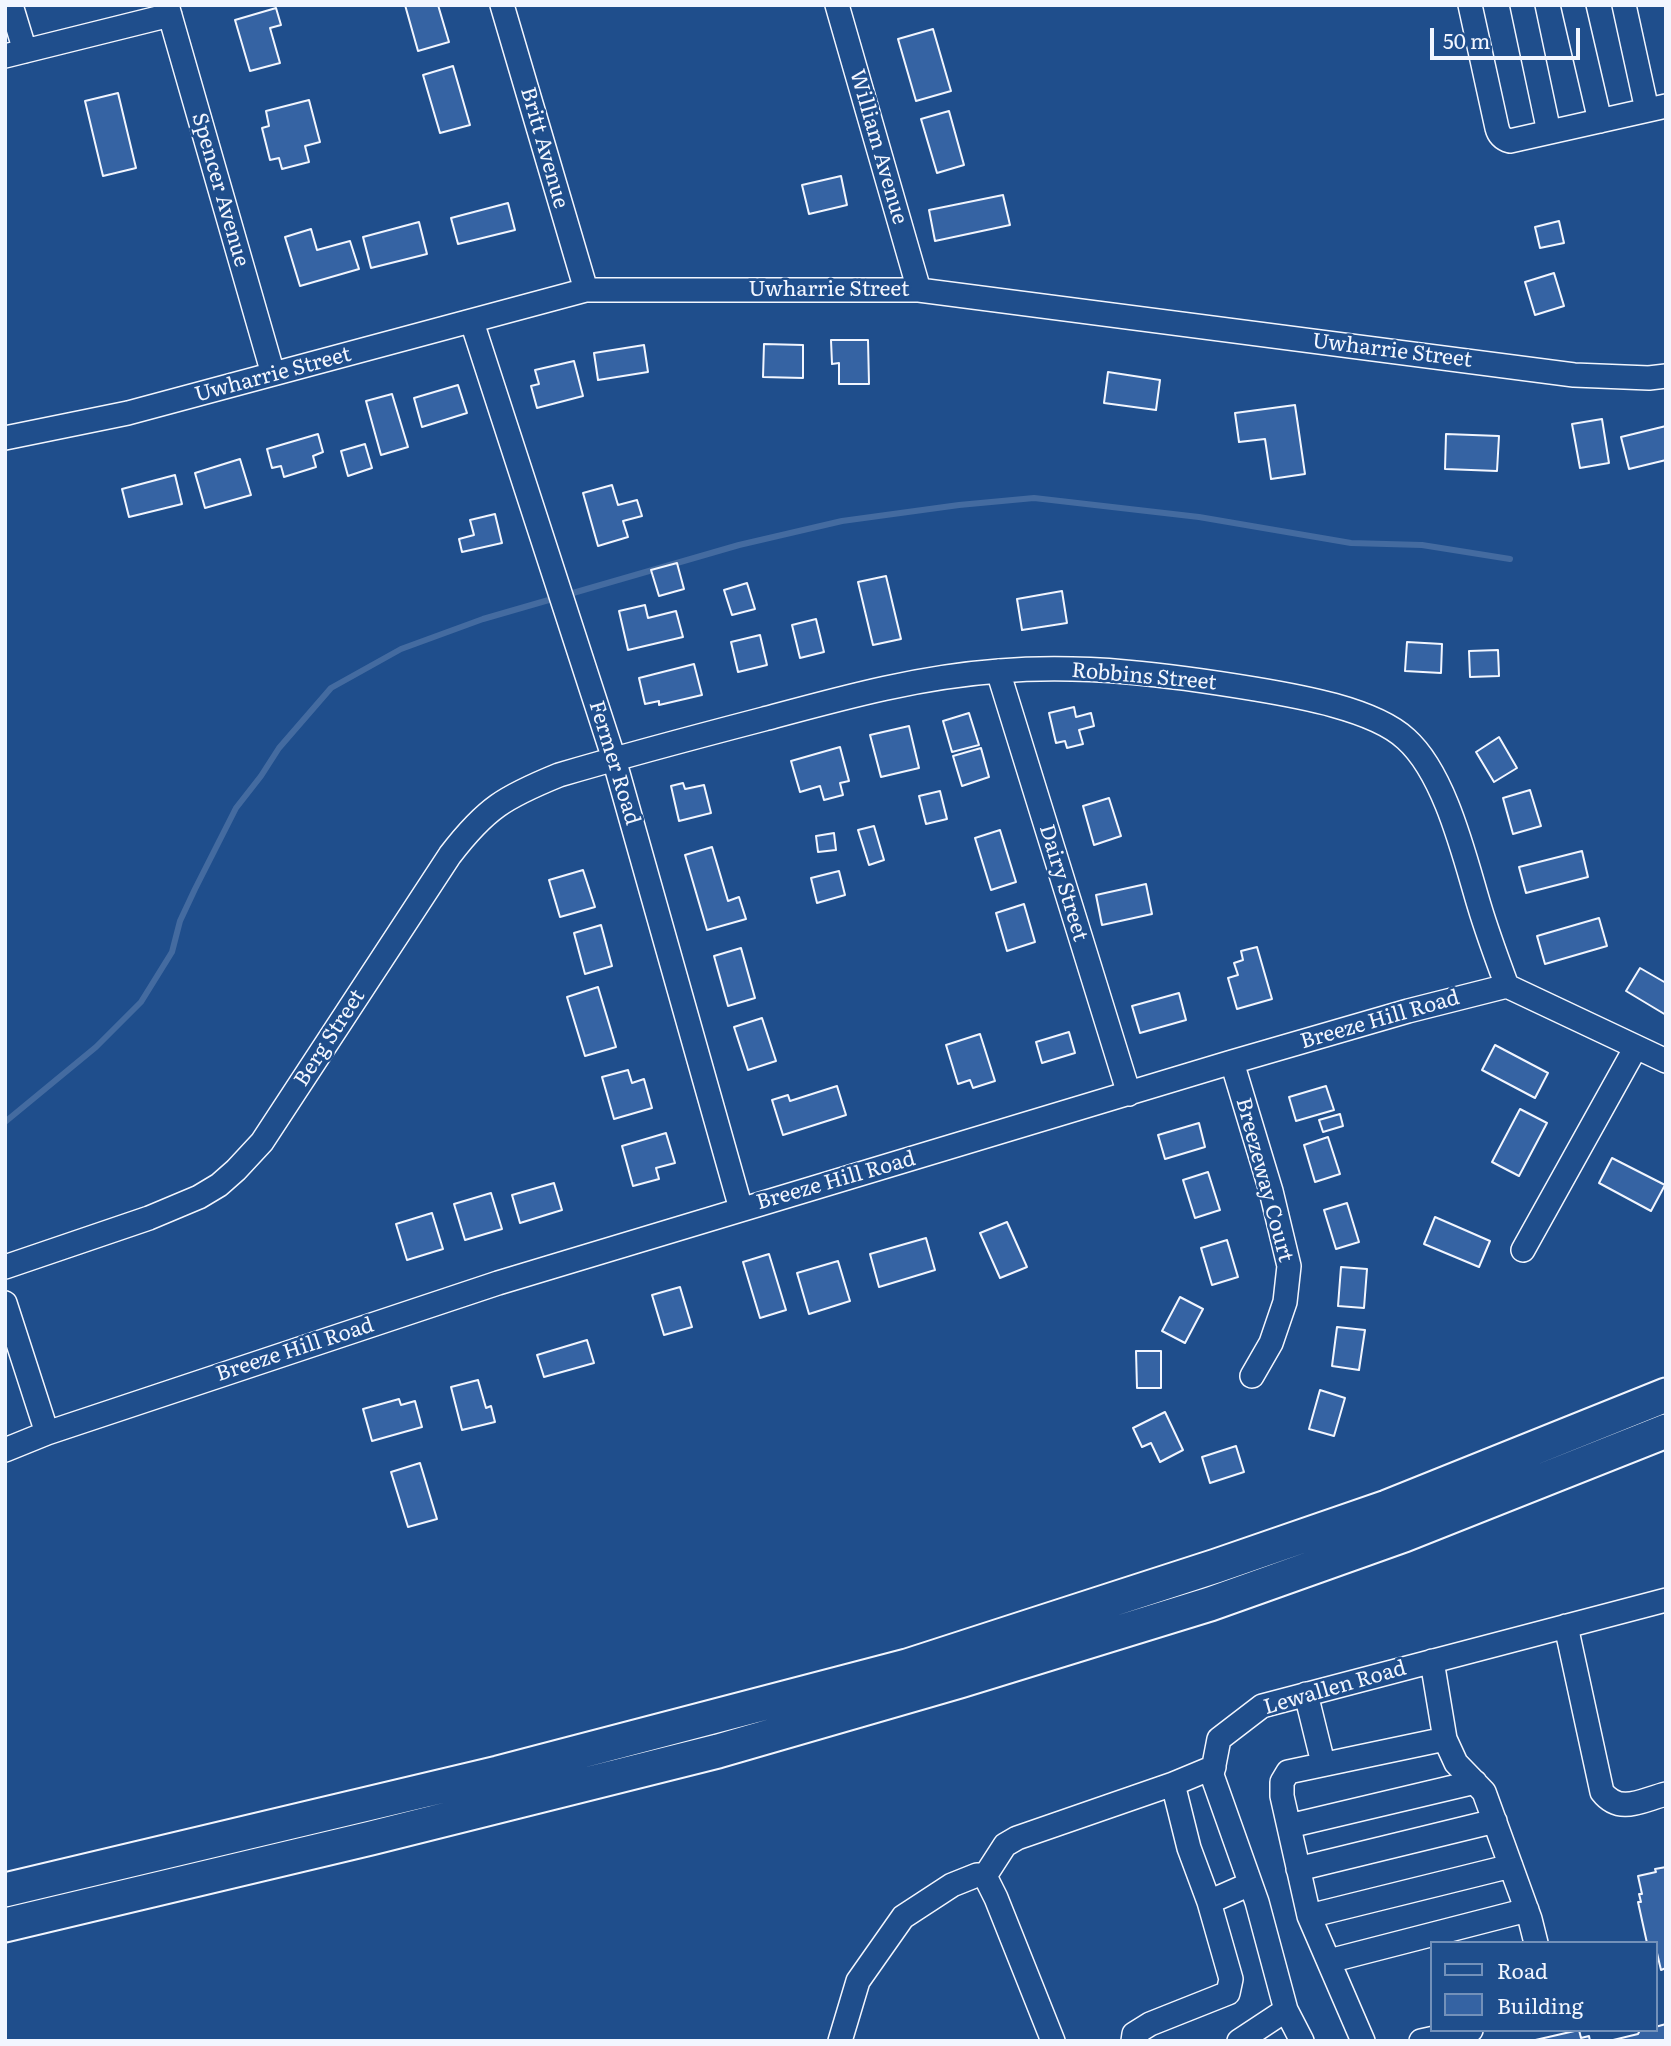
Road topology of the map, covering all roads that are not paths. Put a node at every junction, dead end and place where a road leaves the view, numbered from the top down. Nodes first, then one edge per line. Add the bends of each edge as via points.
1 (11, 5) edge
2 (502, 5) edge
3 (837, 5) edge
4 (1470, 5) edge
5 (1522, 5) edge
6 (1573, 5) edge
7 (1624, 5) edge
8 (169, 10) edge
9 (15, 53) edge
10 (1657, 108) edge
11 (1600, 121) junction
12 (1549, 132) junction
13 (586, 290) junction
14 (919, 290) junction
15 (472, 322) junction
16 (273, 374) junction
17 (1666, 376) edge
18 (5, 438) edge
19 (998, 671) junction
20 (614, 759) junction
21 (1507, 986) junction
22 (1636, 1047) junction
23 (1666, 1061) edge
24 (1233, 1062) junction
25 (1129, 1094) junction
26 (741, 1209) junction
27 (1523, 1250) dead end
28 (5, 1267) edge
29 (5, 1303) edge
30 (1252, 1376) dead end
31 (1666, 1395) edge
32 (1666, 1431) edge
33 (47, 1433) junction
34 (5, 1450) edge
35 (1666, 1600) edge
36 (1566, 1626) junction
37 (1432, 1661) junction
38 (1306, 1694) junction
39 (1445, 1739) junction
40 (1323, 1763) junction
41 (1214, 1767) junction
42 (1475, 1782) junction
43 (1173, 1784) junction
44 (1666, 1794) edge
45 (1495, 1821) junction
46 (1289, 1826) junction
47 (1511, 1866) junction
48 (1298, 1869) junction
49 (985, 1876) junction
50 (1250, 1884) junction
51 (5, 1891) edge
52 (1209, 1902) junction
53 (1527, 1910) junction
54 (1309, 1916) junction
55 (5, 1925) edge
56 (1535, 1941) edge
57 (1329, 1961) junction
58 (1286, 2010) junction
59 (1462, 2032) edge
60 (840, 2041) edge
61 (1053, 2041) edge
62 (1133, 2041) edge
63 (1239, 2041) edge
64 (1302, 2041) edge
65 (1363, 2041) edge
66 (1421, 2041) edge

1 - 9 street
2 - 13 street, Britt Avenue
3 - 14 street, William Avenue
4 - 12 street via 1499,134 1510,141
5 - 12 street
6 - 11 street
7 - 10 street
8 - 9 street
8 - 16 street, Spencer Avenue
10 - 11 street
11 - 12 street
13 - 14 street, Uwharrie Street
13 - 15 street, Uwharrie Street
14 - 17 street, Uwharrie Street via 1574,375
15 - 16 street, Uwharrie Street
15 - 20 street, Fermer Road
16 - 18 street, Uwharrie Street via 128,413
19 - 20 street, Robbins Street via 911,681
19 - 21 street, Robbins Street via 1108,669 1173,675 1319,702 1395,731 1406,738 1435,777
19 - 25 street, Dairy Street
20 - 26 street, Fermer Road
20 - 28 street, Berg Street via 519,792 491,809 470,830 262,1142 219,1185 174,1208
21 - 22 street
21 - 24 street, Breeze Hill Road
22 - 23 street
22 - 27 street
24 - 25 street, Breeze Hill Road
24 - 30 street, Breezeway Court via 1289,1266 1285,1302 1271,1343
25 - 26 street, Breeze Hill Road
26 - 33 street, Breeze Hill Road via 498,1283
29 - 33 street
31 - 51 highway via 1387,1507 907,1666 498,1773
32 - 55 highway via 1405,1535 1249,1591 947,1685 704,1755
33 - 34 street, Breeze Hill Road
35 - 36 street, Lewallen Road
36 - 37 street, Lewallen Road
36 - 44 street via 1602,1792 1621,1806
37 - 38 street, Lewallen Road
37 - 39 street
38 - 40 street
38 - 41 street, Lewallen Road via 1262,1706 1219,1739
39 - 40 street
39 - 42 street via 1456,1763
40 - 46 street via 1288,1772 1282,1782
41 - 43 street
41 - 50 street, Lewallen Road via 1212,1775
42 - 45 street
42 - 46 street
43 - 49 street via 1017,1838 1005,1845
43 - 52 street
45 - 47 street
45 - 48 street
46 - 48 street
47 - 53 street
47 - 54 street
48 - 54 street
49 - 60 street via 952,1885 903,1917 858,1981
49 - 61 street
50 - 52 street
50 - 58 street, Lewallen Road
52 - 62 street via 1231,1979 1228,1993 1150,2024 1134,2034
53 - 56 street
53 - 57 street
54 - 57 street
57 - 65 street
58 - 63 street
58 - 64 street, Lewallen Road
59 - 66 street

